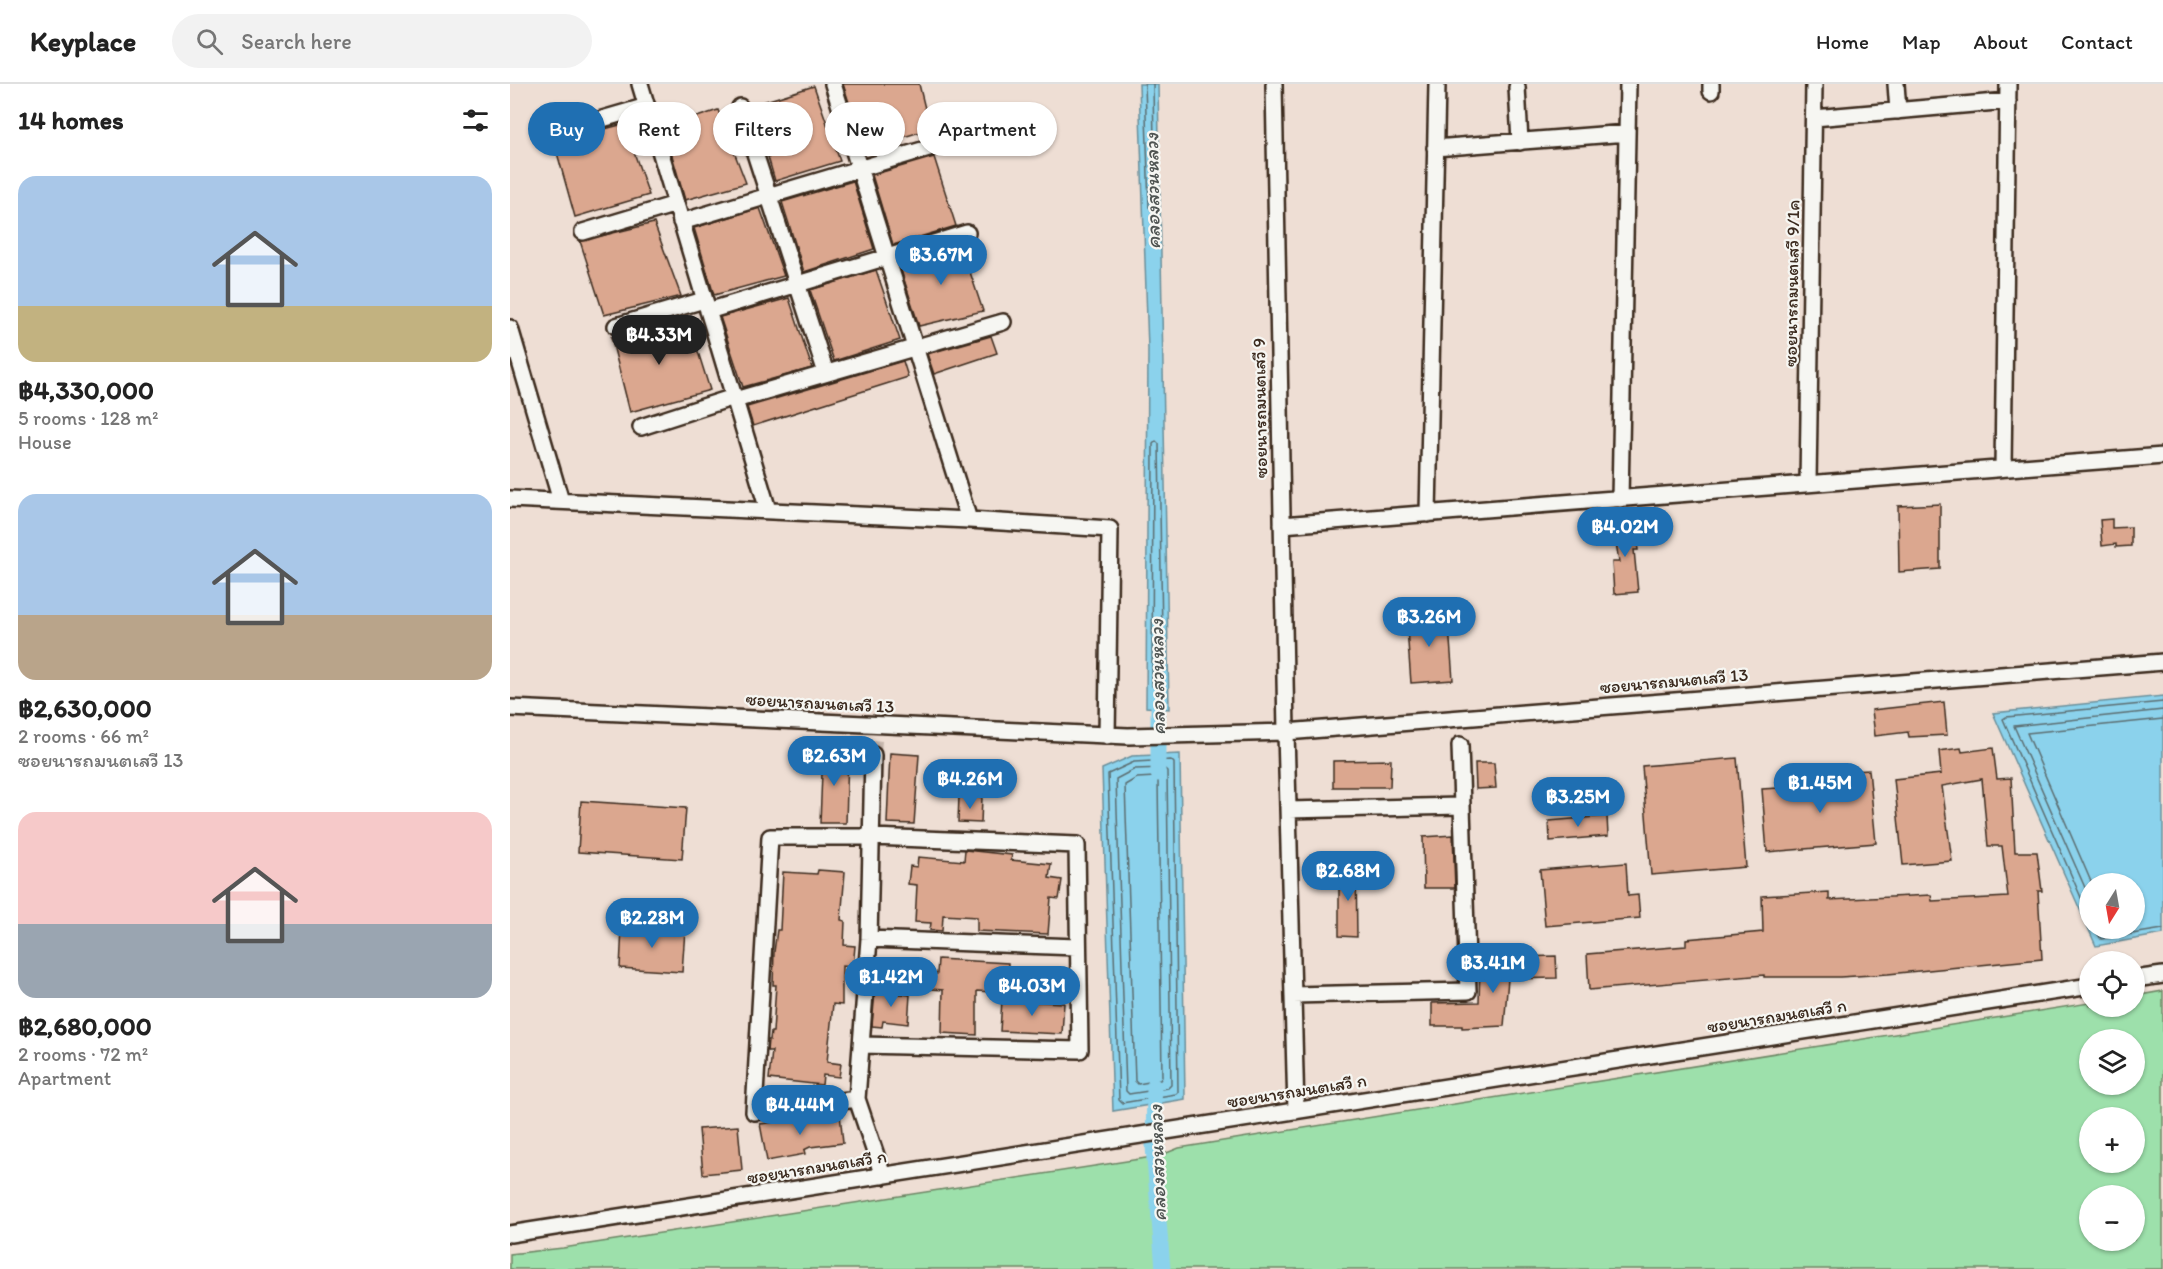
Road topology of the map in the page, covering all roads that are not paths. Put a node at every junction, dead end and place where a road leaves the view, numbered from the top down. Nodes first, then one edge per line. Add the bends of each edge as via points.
1 (640, 84) edge
2 (833, 84) edge
3 (1274, 84) edge
4 (1437, 84) edge
5 (1628, 84) edge
6 (1814, 84) edge
7 (1896, 84) edge
8 (2008, 84) edge
9 (1517, 87) dead end
10 (2008, 101) junction
11 (645, 102) edge
12 (1898, 111) junction
13 (1814, 117) junction
14 (1627, 133) junction
15 (1520, 142) junction
16 (1435, 148) junction
17 (917, 151) edge
18 (661, 156) edge
19 (756, 156) edge
20 (859, 168) junction
21 (769, 196) junction
22 (676, 204) junction
23 (681, 222) junction
24 (583, 232) dead end
25 (967, 233) dead end
26 (887, 257) junction
27 (798, 285) junction
28 (706, 305) junction
29 (1003, 322) dead end
30 (616, 326) dead end
31 (510, 328) edge
32 (915, 347) junction
33 (826, 373) junction
34 (734, 398) junction
35 (641, 427) dead end
36 (2163, 456) edge
37 (2004, 468) junction
38 (1808, 483) junction
39 (510, 499) edge
40 (1620, 499) junction
41 (561, 501) junction
42 (768, 510) junction
43 (1428, 513) junction
44 (969, 520) junction
45 (1282, 525) junction
46 (2163, 662) edge
47 (510, 708) edge
48 (1286, 732) junction
49 (1107, 735) junction
50 (1460, 745) dead end
51 (873, 756) tunnel mouth
52 (1460, 806) junction
53 (1288, 810) junction
54 (873, 837) junction
55 (868, 939) junction
56 (1077, 947) junction
57 (2163, 975) edge
58 (2145, 977) edge
59 (2079, 988) edge
60 (1293, 995) junction
61 (861, 1045) junction
62 (857, 1098) junction
63 (1296, 1111) junction
64 (883, 1176) junction
65 (510, 1234) edge

1 - 11 street
2 - 20 street
3 - 45 street, ซอยนารถมนตเสวี 9
4 - 16 street
5 - 14 street
6 - 13 street, ซอยนารถมนตเสวี 9/1ค
7 - 12 street
8 - 10 street
9 - 15 street
10 - 12 street
10 - 37 street
12 - 13 street
13 - 38 street, ซอยนารถมนตเสวี 9/1ค
14 - 15 street
14 - 40 street
15 - 16 street
16 - 43 street
17 - 20 street
18 - 22 street
19 - 21 street
20 - 21 street
20 - 26 street
21 - 23 street
21 - 27 street
22 - 23 street
22 - 24 street
23 - 28 street
25 - 26 street
26 - 27 street
26 - 32 street
27 - 28 street
27 - 33 street
28 - 30 street
28 - 34 street
29 - 32 street
31 - 41 street
32 - 33 street
32 - 44 street
33 - 34 street
34 - 35 street
34 - 42 street
36 - 37 street
37 - 38 street
38 - 40 street
39 - 41 street
40 - 43 street
41 - 42 street
42 - 44 street
43 - 45 street
44 - 49 street via 1110,528
45 - 48 street, ซอยนารถมนตเสวี 9
46 - 48 street, ซอยนารถมนตเสวี 13
47 - 49 street, ซอยนารถมนตเสวี 13 via 875,731
48 - 49 street, ซอยนารถมนตเสวี 13
48 - 53 street, ซอยนารถมนตเสวี 9
50 - 52 street
51 - 54 street
52 - 53 street
52 - 60 street via 1468,991
53 - 60 street, ซอยนารถมนตเสวี 9
54 - 55 street
54 - 56 street via 1077,845
54 - 62 street via 770,837 754,1112
55 - 56 street
55 - 61 street
56 - 61 street via 1080,1050
57 - 58 street
59 - 63 street, ซอยนารถมนตเสวี ก
60 - 63 street, ซอยนารถมนตเสวี 9
61 - 62 street
62 - 64 street
63 - 64 street, ซอยนารถมนตเสวี ก
64 - 65 street, ซอยนารถมนตเสวี ก

